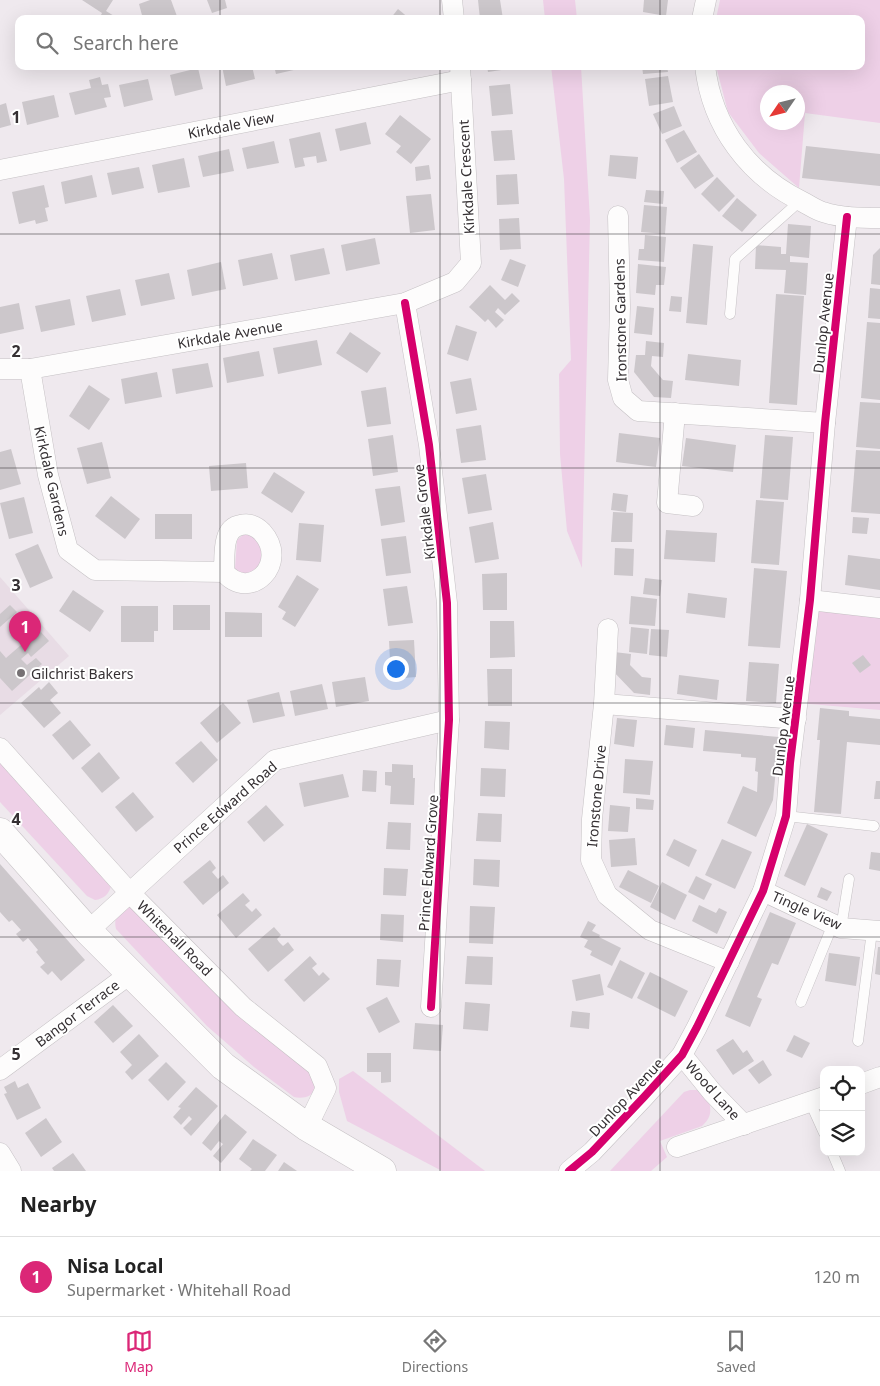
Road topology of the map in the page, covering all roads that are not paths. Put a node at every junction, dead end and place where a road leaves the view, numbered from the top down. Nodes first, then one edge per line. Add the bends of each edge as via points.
1 (452, 0) edge
2 (706, 0) edge
3 (454, 15) edge
4 (703, 15) edge
5 (705, 70) edge
6 (460, 73) edge
7 (0, 170) edge
8 (800, 200) junction
9 (618, 216) dead end
10 (847, 217) junction
11 (880, 218) edge
12 (455, 282) joint
13 (405, 303) junction
14 (730, 314) dead end
15 (0, 369) edge
16 (30, 369) junction
17 (675, 413) junction
18 (825, 423) junction
19 (693, 506) dead end
20 (224, 572) dead end
21 (810, 600) junction
22 (880, 608) edge
23 (608, 629) dead end
24 (604, 704) junction
25 (796, 719) junction
26 (449, 720) junction
27 (0, 748) edge
28 (786, 816) junction
29 (874, 826) dead end
30 (0, 832) edge
31 (849, 879) dead end
32 (763, 891) junction
33 (129, 892) junction
34 (837, 926) junction
35 (88, 931) junction
36 (876, 931) edge
37 (729, 962) junction
38 (130, 974) junction
39 (801, 1002) dead end
40 (431, 1007) dead end
41 (858, 1042) dead end
42 (682, 1055) junction
43 (0, 1070) edge
44 (880, 1077) edge
45 (865, 1083) edge
46 (817, 1099) edge
47 (820, 1114) edge
48 (744, 1125) junction
49 (307, 1127) junction
50 (677, 1147) dead end
51 (0, 1153) edge
52 (834, 1156) edge
53 (11, 1171) edge
54 (382, 1171) edge
55 (569, 1171) edge
56 (840, 1171) edge

1 - 3 street
2 - 4 street
5 - 8 street via 717,116 732,144 750,166 772,184
6 - 7 street, Kirkdale View
6 - 12 street, Kirkdale Crescent via 471,263
8 - 10 street via 822,212
8 - 14 lane via 735,259
9 - 17 street, Ironstone Gardens via 618,380 623,398 638,411
10 - 11 street
10 - 18 street, Dunlop Avenue
12 - 13 street, Kirkdale Avenue
13 - 16 street, Kirkdale Avenue
13 - 26 street, Kirkdale Grove via 429,446 448,603
15 - 16 street, Kirkdale Avenue
16 - 20 street, Kirkdale Gardens via 48,475 68,550 95,570
17 - 18 street, Ironstone Gardens
17 - 19 street via 659,501
18 - 21 street, Dunlop Avenue
21 - 22 street
21 - 25 street, Dunlop Avenue
23 - 24 street, Ironstone Drive
24 - 25 street
24 - 37 street, Ironstone Drive via 591,860 607,895 650,930
25 - 28 street, Dunlop Avenue
26 - 33 street, Prince Edward Road via 275,760
26 - 40 street, Prince Edward Grove
27 - 33 street, Whitehall Road
28 - 29 lane
28 - 32 street, Dunlop Avenue
30 - 35 main road
31 - 34 lane
32 - 34 street, Tingle View
32 - 37 street, Dunlop Avenue
33 - 35 street, Prince Edward Road
33 - 49 street, Whitehall Road via 243,1006 317,1066 326,1088
34 - 36 street, Tingle View
34 - 39 lane
35 - 38 main road
36 - 41 lane
37 - 42 street, Dunlop Avenue
38 - 43 street, Bangor Terrace
38 - 49 main road via 223,1066
42 - 48 street, Wood Lane
42 - 55 street, Dunlop Avenue via 592,1152
44 - 45 street
46 - 47 lane
46 - 48 street, Wood Lane
48 - 50 street, Wood Lane
49 - 54 main road
51 - 53 street
52 - 56 lane

